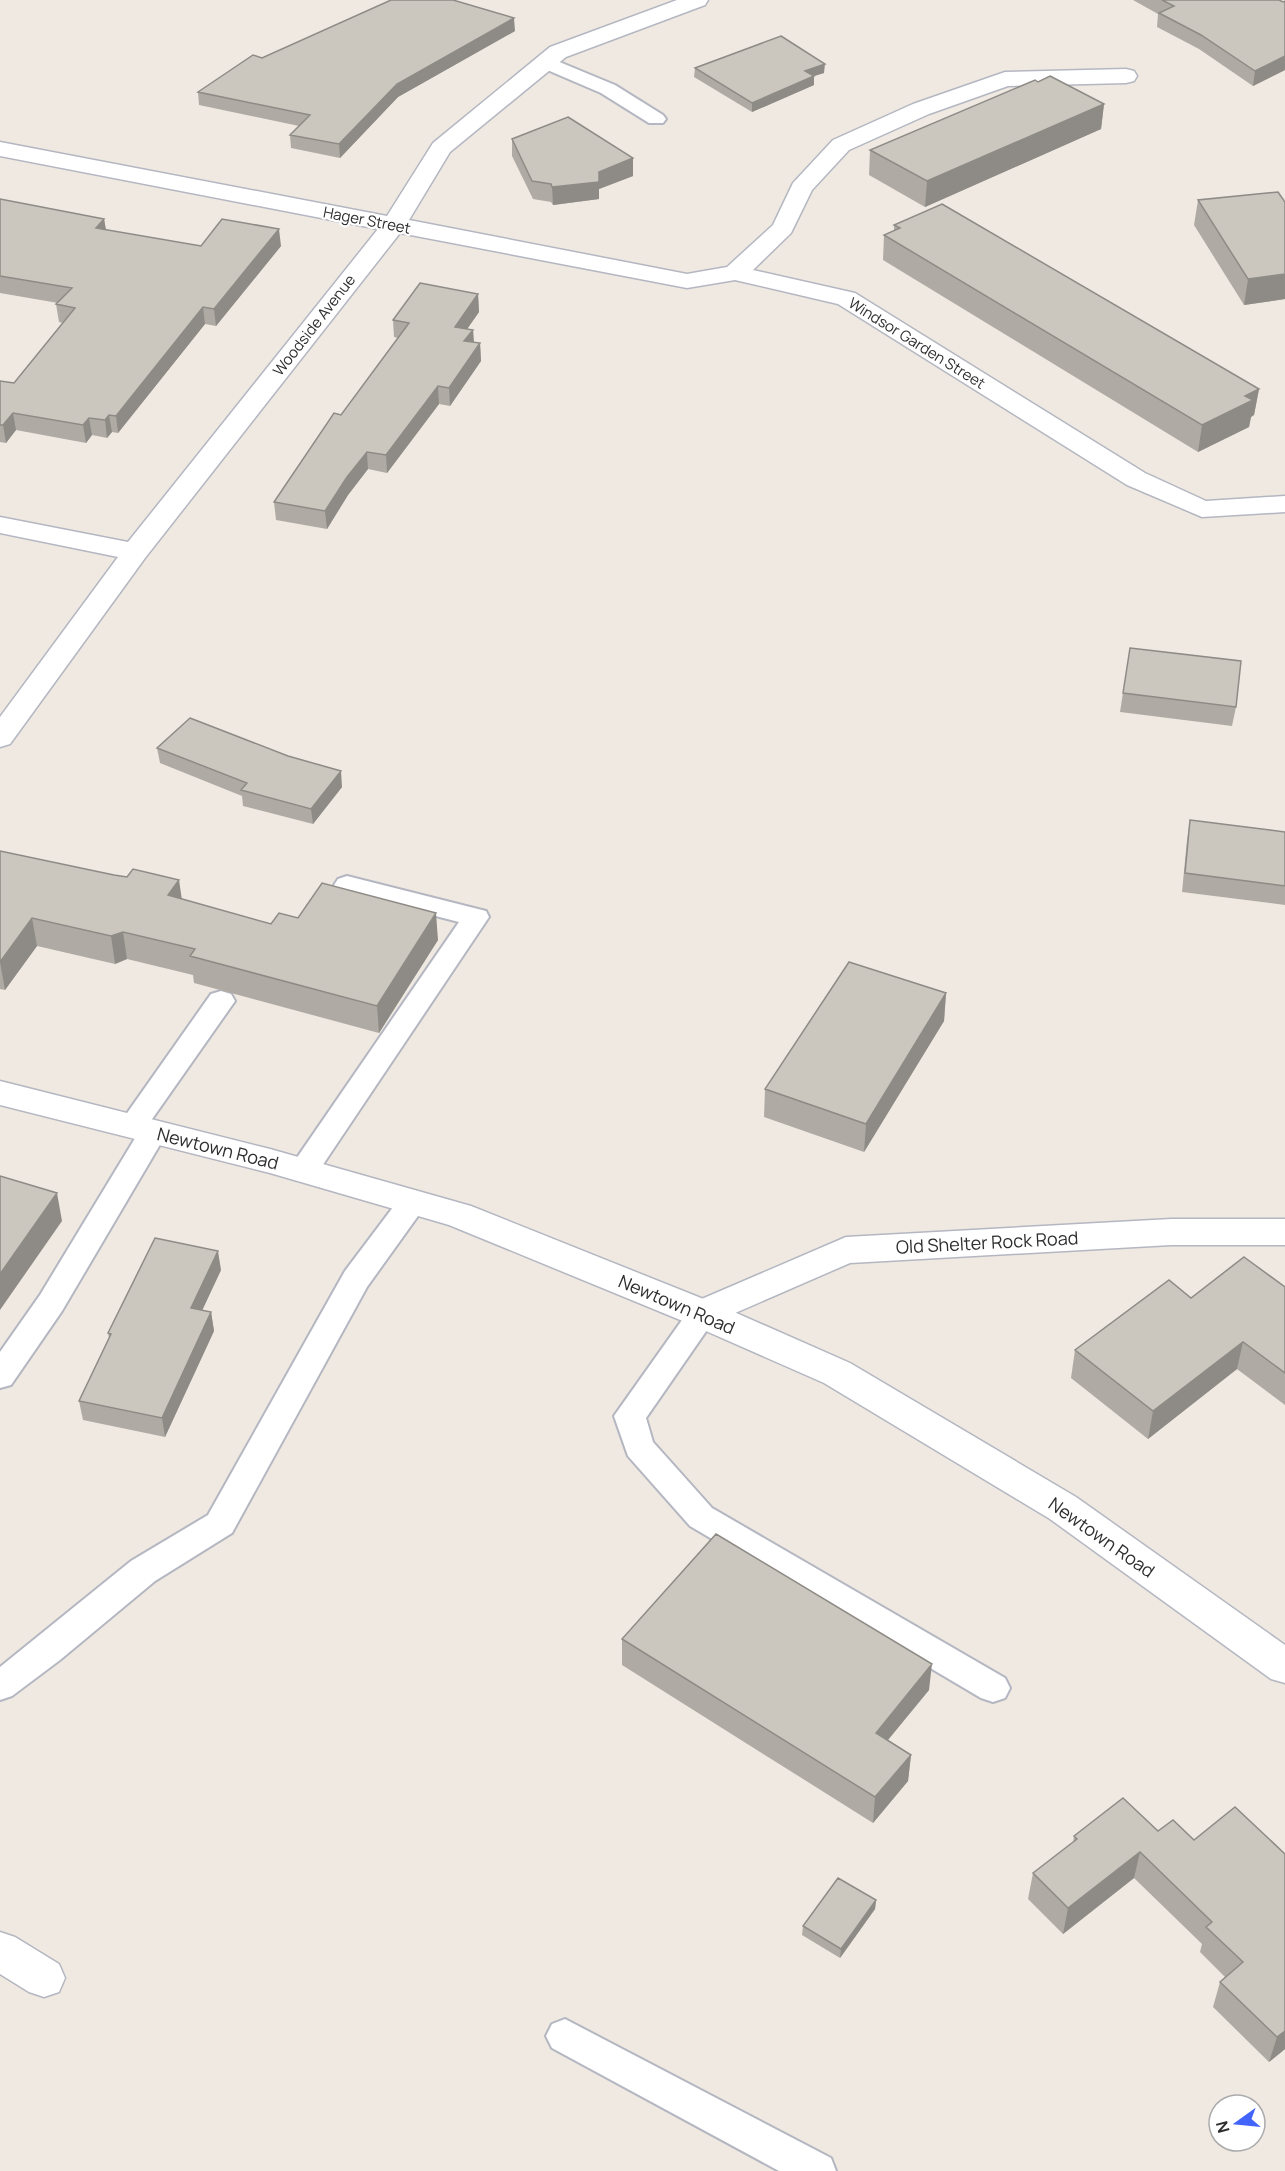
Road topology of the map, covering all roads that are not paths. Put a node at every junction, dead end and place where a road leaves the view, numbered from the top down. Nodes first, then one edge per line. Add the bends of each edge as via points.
1 (697, 0) edge
2 (545, 62) junction
3 (1126, 76) dead end
4 (656, 120) dead end
5 (0, 149) edge
6 (394, 225) junction
7 (735, 273) junction
8 (1285, 504) edge
9 (0, 525) edge
10 (135, 552) junction
11 (0, 738) edge
12 (347, 885) dead end
13 (221, 1001) edge
14 (0, 1093) edge
15 (143, 1129) junction
16 (304, 1170) junction
17 (413, 1202) junction
18 (1285, 1232) edge
19 (703, 1314) junction
20 (0, 1376) edge
21 (1285, 1667) edge
22 (0, 1686) edge
23 (993, 1688) dead end
24 (0, 1951) edge
25 (44, 1978) dead end
26 (565, 2036) dead end
27 (817, 2171) edge

1 - 2 street, Woodside Avenue via 558,52
2 - 4 lane via 608,89
2 - 6 street, Woodside Avenue via 441,148
3 - 7 street via 1005,79 921,109 841,145 801,188 783,228
5 - 6 street, Hager Street
6 - 7 street, Hager Street via 687,281
6 - 10 street, Woodside Avenue
7 - 8 street, Windsor Garden Street via 846,298 1136,479 1202,509
9 - 10 street
10 - 11 street, Woodside Avenue
12 - 16 lane via 476,917
13 - 15 lane
14 - 15 street, Newtown Road
15 - 16 street, Newtown Road
15 - 20 lane via 51,1303
16 - 17 street, Newtown Road
17 - 19 street, Newtown Road via 459,1215
17 - 22 lane via 356,1279 220,1524 143,1571
18 - 19 street, Old Shelter Rock Road via 1171,1232 846,1250
19 - 21 street, Newtown Road via 837,1373 1063,1508
19 - 23 lane via 630,1416 639,1447 701,1517
24 - 25 street
26 - 27 lane

